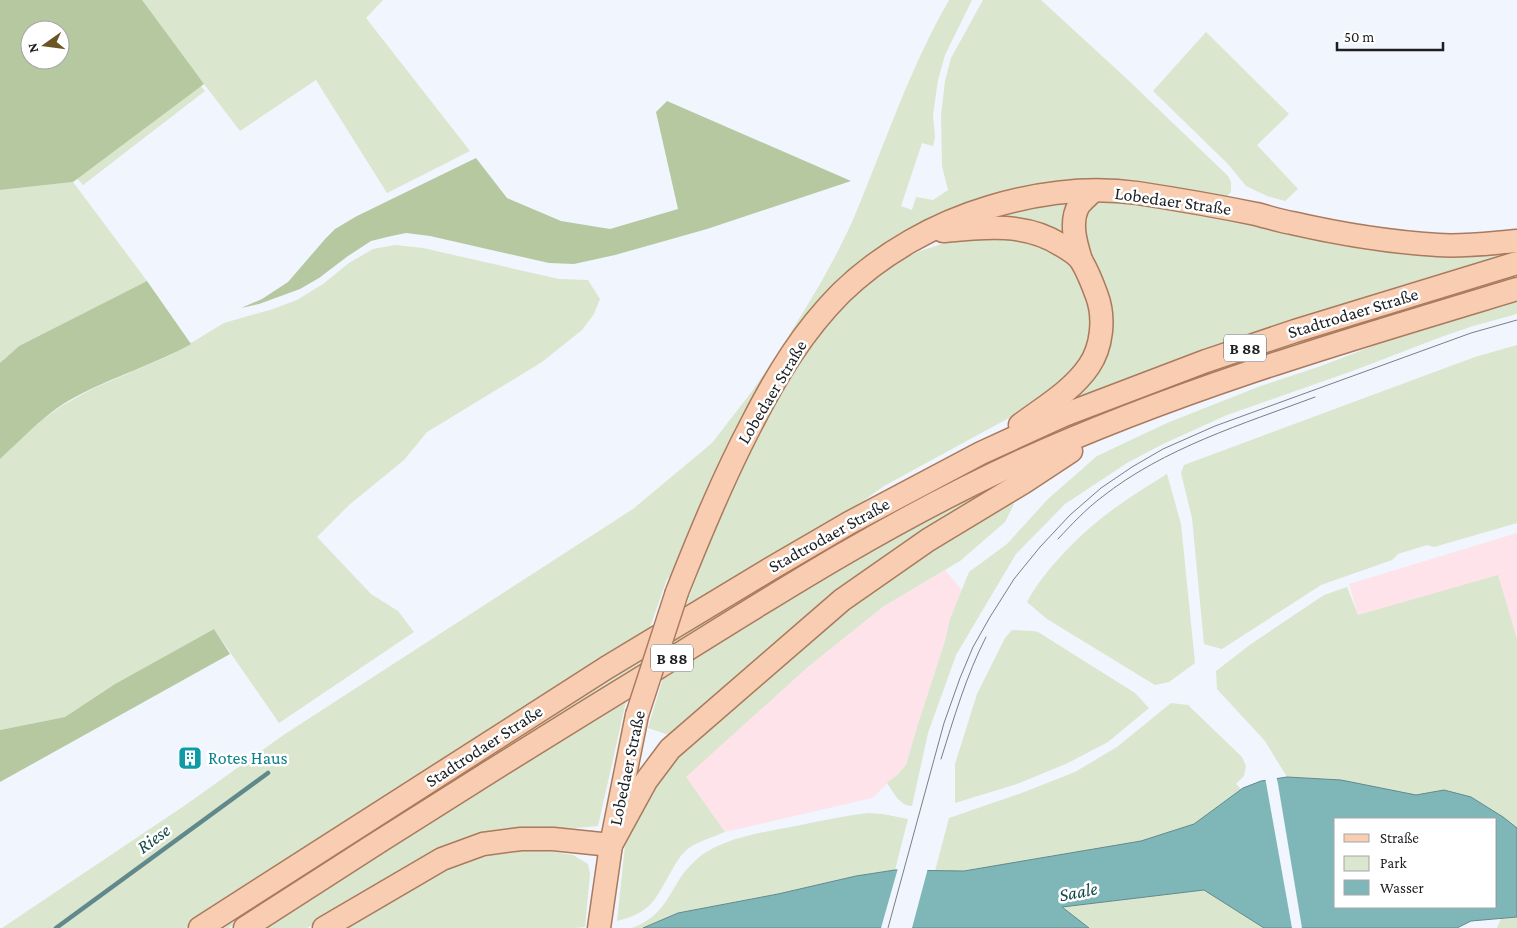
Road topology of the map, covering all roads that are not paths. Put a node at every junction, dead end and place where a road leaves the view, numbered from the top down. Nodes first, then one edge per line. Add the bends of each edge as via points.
1 (1093, 191) junction
2 (927, 232) junction
3 (1517, 241) edge
4 (1081, 260) junction
5 (1517, 263) edge
6 (1517, 289) edge
7 (1118, 420) junction
8 (981, 453) junction
9 (611, 845) junction
10 (200, 928) edge
11 (245, 928) edge
12 (324, 928) edge
13 (600, 928) edge

1 - 2 main road, Lobedaer Straße via 1034,196 1004,203 974,211
1 - 3 main road, Lobedaer Straße via 1134,192 1258,214 1343,234 1399,242 1441,246
1 - 4 main road via 1079,206 1074,220 1074,240
2 - 4 main road via 1000,228 1036,232 1051,238
2 - 9 main road, Lobedaer Straße, bridge via 878,262 841,294 815,322 767,393 708,512 677,592 637,715
4 - 8 main road via 1100,304 1101,328 1097,351 1079,379
5 - 8 main road, Stadtrodaer Straße / B 88 via 1206,361 1064,415
6 - 7 main road, Stadtrodaer Straße / B 88 via 1312,352
7 - 9 main road via 928,540 842,600 670,750 646,781
7 - 11 main road, Stadtrodaer Straße / B 88 via 997,473 906,518 806,575
8 - 10 main road, Stadtrodaer Straße / B 88 via 770,568 606,668
9 - 12 main road via 553,838 483,844 442,859
9 - 13 main road, Lobedaer Straße

